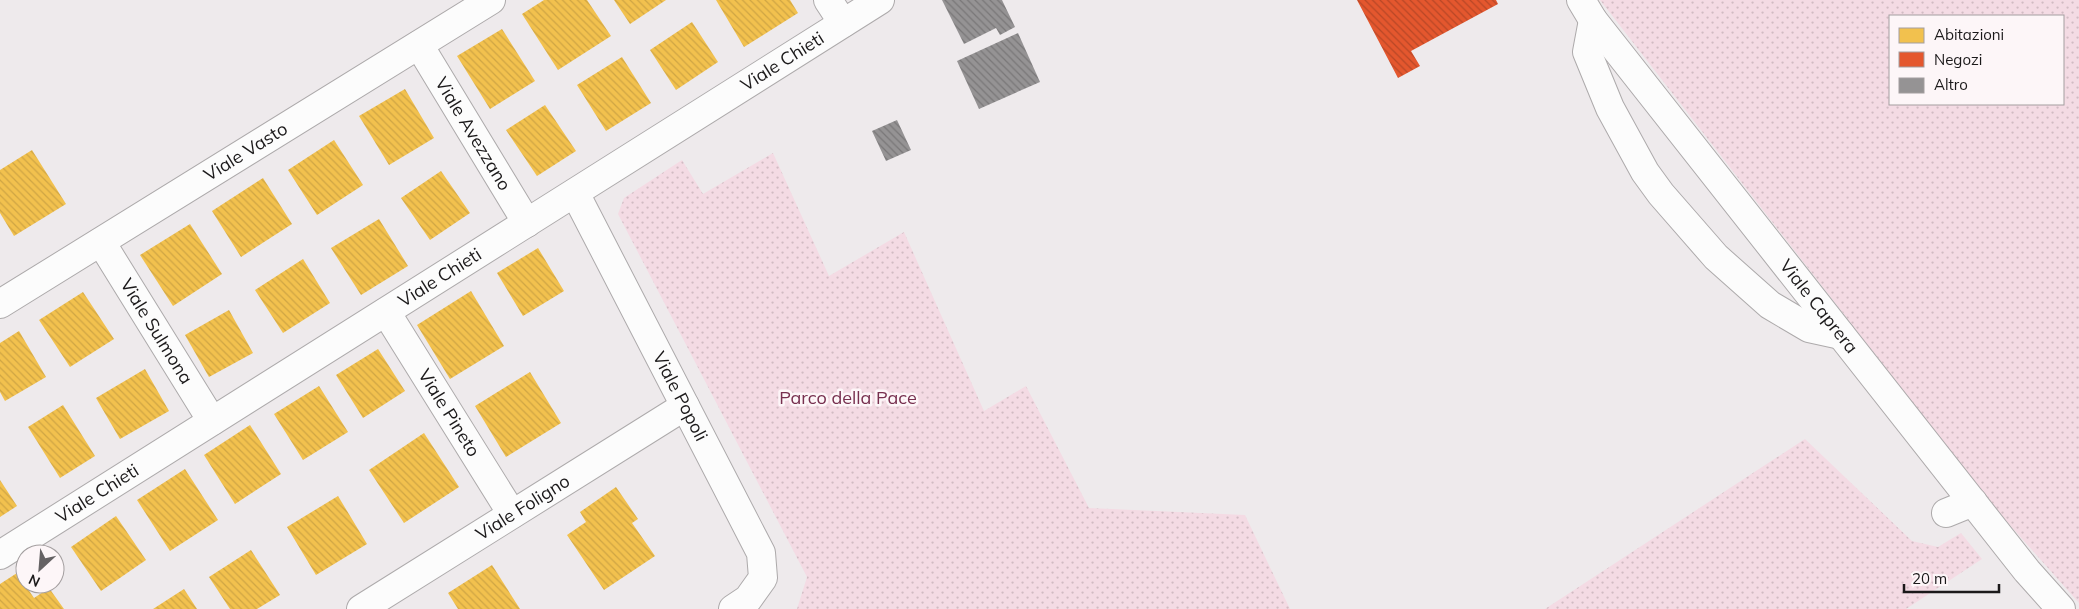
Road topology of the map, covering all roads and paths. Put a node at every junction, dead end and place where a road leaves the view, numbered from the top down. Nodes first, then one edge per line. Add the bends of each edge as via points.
1 (491, 0) edge
2 (828, 0) edge
3 (880, 0) edge
4 (1587, 10) edge
5 (843, 23) junction
6 (419, 45) junction
7 (575, 193) junction
8 (527, 222) junction
9 (100, 242) junction
10 (0, 304) edge
11 (386, 312) junction
12 (1841, 334) junction
13 (685, 406) junction
14 (212, 421) junction
15 (1973, 502) junction
16 (1946, 513) dead end
17 (512, 514) junction
18 (0, 555) edge
19 (740, 604) edge
20 (361, 609) edge
21 (2061, 609) edge

1 - 6 street, Viale Vasto
2 - 5 street
3 - 5 street, Viale Chieti
4 - 12 street, Viale Caprera
4 - 12 street via 1587,52 1610,108 1645,172 1650,198 1770,305 1809,328
5 - 7 street, Viale Chieti
6 - 8 street, Viale Avezzano
6 - 9 street, Viale Vasto
7 - 8 street, Viale Chieti
7 - 13 street, Viale Popoli
8 - 11 street, Viale Chieti
9 - 10 street, Viale Vasto
9 - 14 street, Viale Sulmona
11 - 14 street, Viale Chieti
11 - 17 street, Viale Pineto
12 - 15 street, Viale Caprera
13 - 17 street, Viale Foligno
13 - 19 street, Viale Popoli via 761,554 763,578
14 - 18 street, Viale Chieti
15 - 16 street
15 - 21 street, Viale Caprera
17 - 20 street, Viale Foligno

